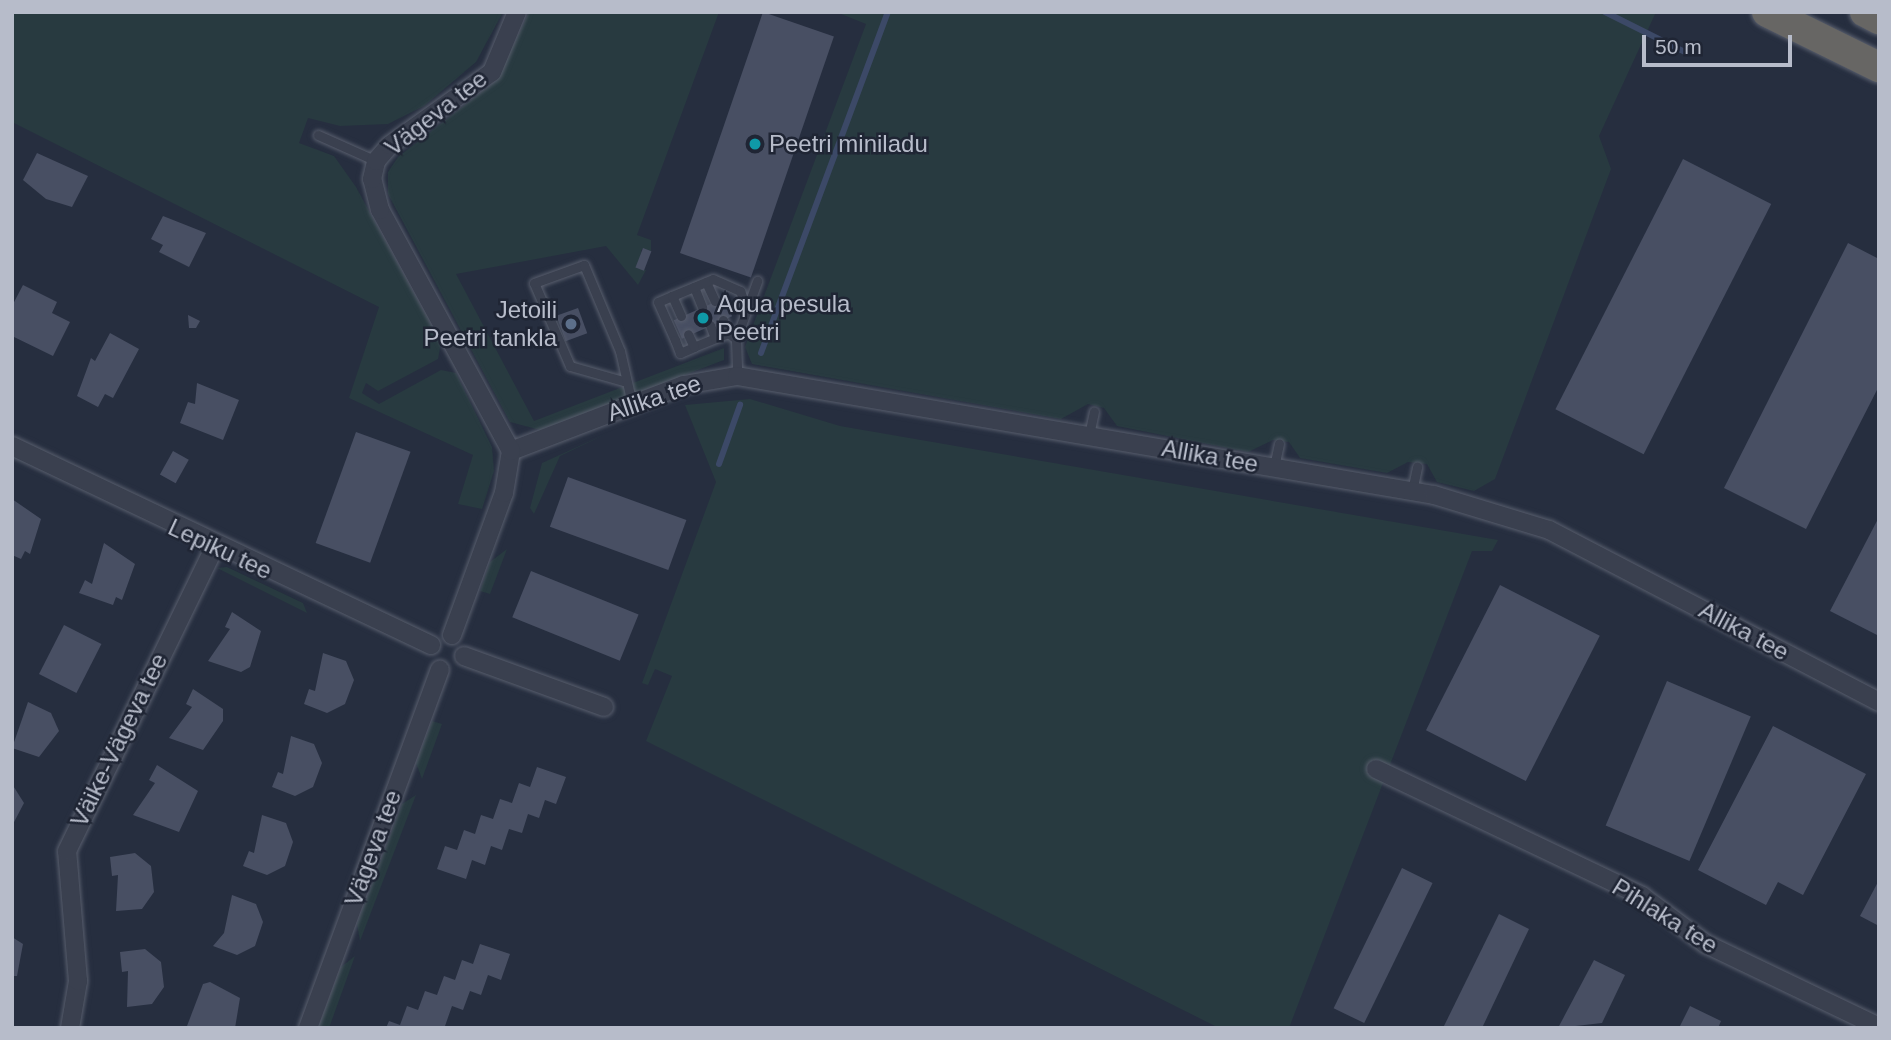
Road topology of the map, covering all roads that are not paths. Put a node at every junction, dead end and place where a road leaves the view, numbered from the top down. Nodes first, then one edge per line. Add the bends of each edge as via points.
1 (517, 12) edge
2 (1768, 12) edge
3 (1865, 12) edge
4 (1879, 19) edge
5 (1879, 67) edge
6 (318, 135) dead end
7 (376, 161) junction
8 (757, 281) dead end
9 (706, 282) junction
10 (694, 287) junction
11 (672, 296) junction
12 (715, 302) dead end
13 (702, 307) dead end
14 (747, 309) junction
15 (681, 316) dead end
16 (723, 320) dead end
17 (710, 326) dead end
18 (688, 334) dead end
19 (732, 336) junction
20 (715, 338) junction
21 (694, 347) junction
22 (737, 376) junction
23 (623, 382) junction
24 (632, 404) junction
25 (1094, 412) dead end
26 (1089, 435) junction
27 (1279, 444) dead end
28 (12, 446) edge
29 (511, 451) junction
30 (1274, 467) junction
31 (1417, 467) dead end
32 (1412, 491) junction
33 (215, 546) junction
34 (452, 635) junction
35 (431, 645) junction
36 (464, 656) junction
37 (440, 669) junction
38 (1879, 702) edge
39 (604, 707) dead end
40 (1376, 769) dead end
41 (1879, 1027) edge
42 (70, 1028) edge
43 (308, 1028) edge

1 - 7 street, Vägeva tee via 492,72
2 - 5 highway
3 - 4 highway
6 - 7 lane
7 - 29 street, Vägeva tee via 372,179 380,210
8 - 14 lane
9 - 10 lane
9 - 12 lane
9 - 14 lane via 729,282
10 - 11 lane
10 - 13 lane
11 - 15 lane
11 - 21 lane via 659,302 680,353
14 - 19 lane
16 - 19 lane
17 - 20 lane
18 - 21 lane
19 - 20 lane
19 - 22 lane
20 - 21 lane
22 - 24 street, Allika tee via 684,385
22 - 26 street, Allika tee
23 - 23 lane via 620,351 584,265 534,283 570,366
23 - 24 lane
24 - 29 street, Allika tee
25 - 26 lane
26 - 30 street, Allika tee
27 - 30 lane
28 - 33 street, Lepiku tee
29 - 34 street via 504,494
30 - 32 street, Allika tee
31 - 32 lane
32 - 38 street, Allika tee via 1477,504 1549,530
33 - 35 street, Lepiku tee
33 - 42 street, Väike-Vägeva tee via 68,850 78,981
34 - 35 street
34 - 36 street
35 - 37 street via 431,659
36 - 37 street via 454,669
36 - 39 street
37 - 43 street, Vägeva tee
40 - 41 street, Pihlaka tee via 1642,896 1706,944

